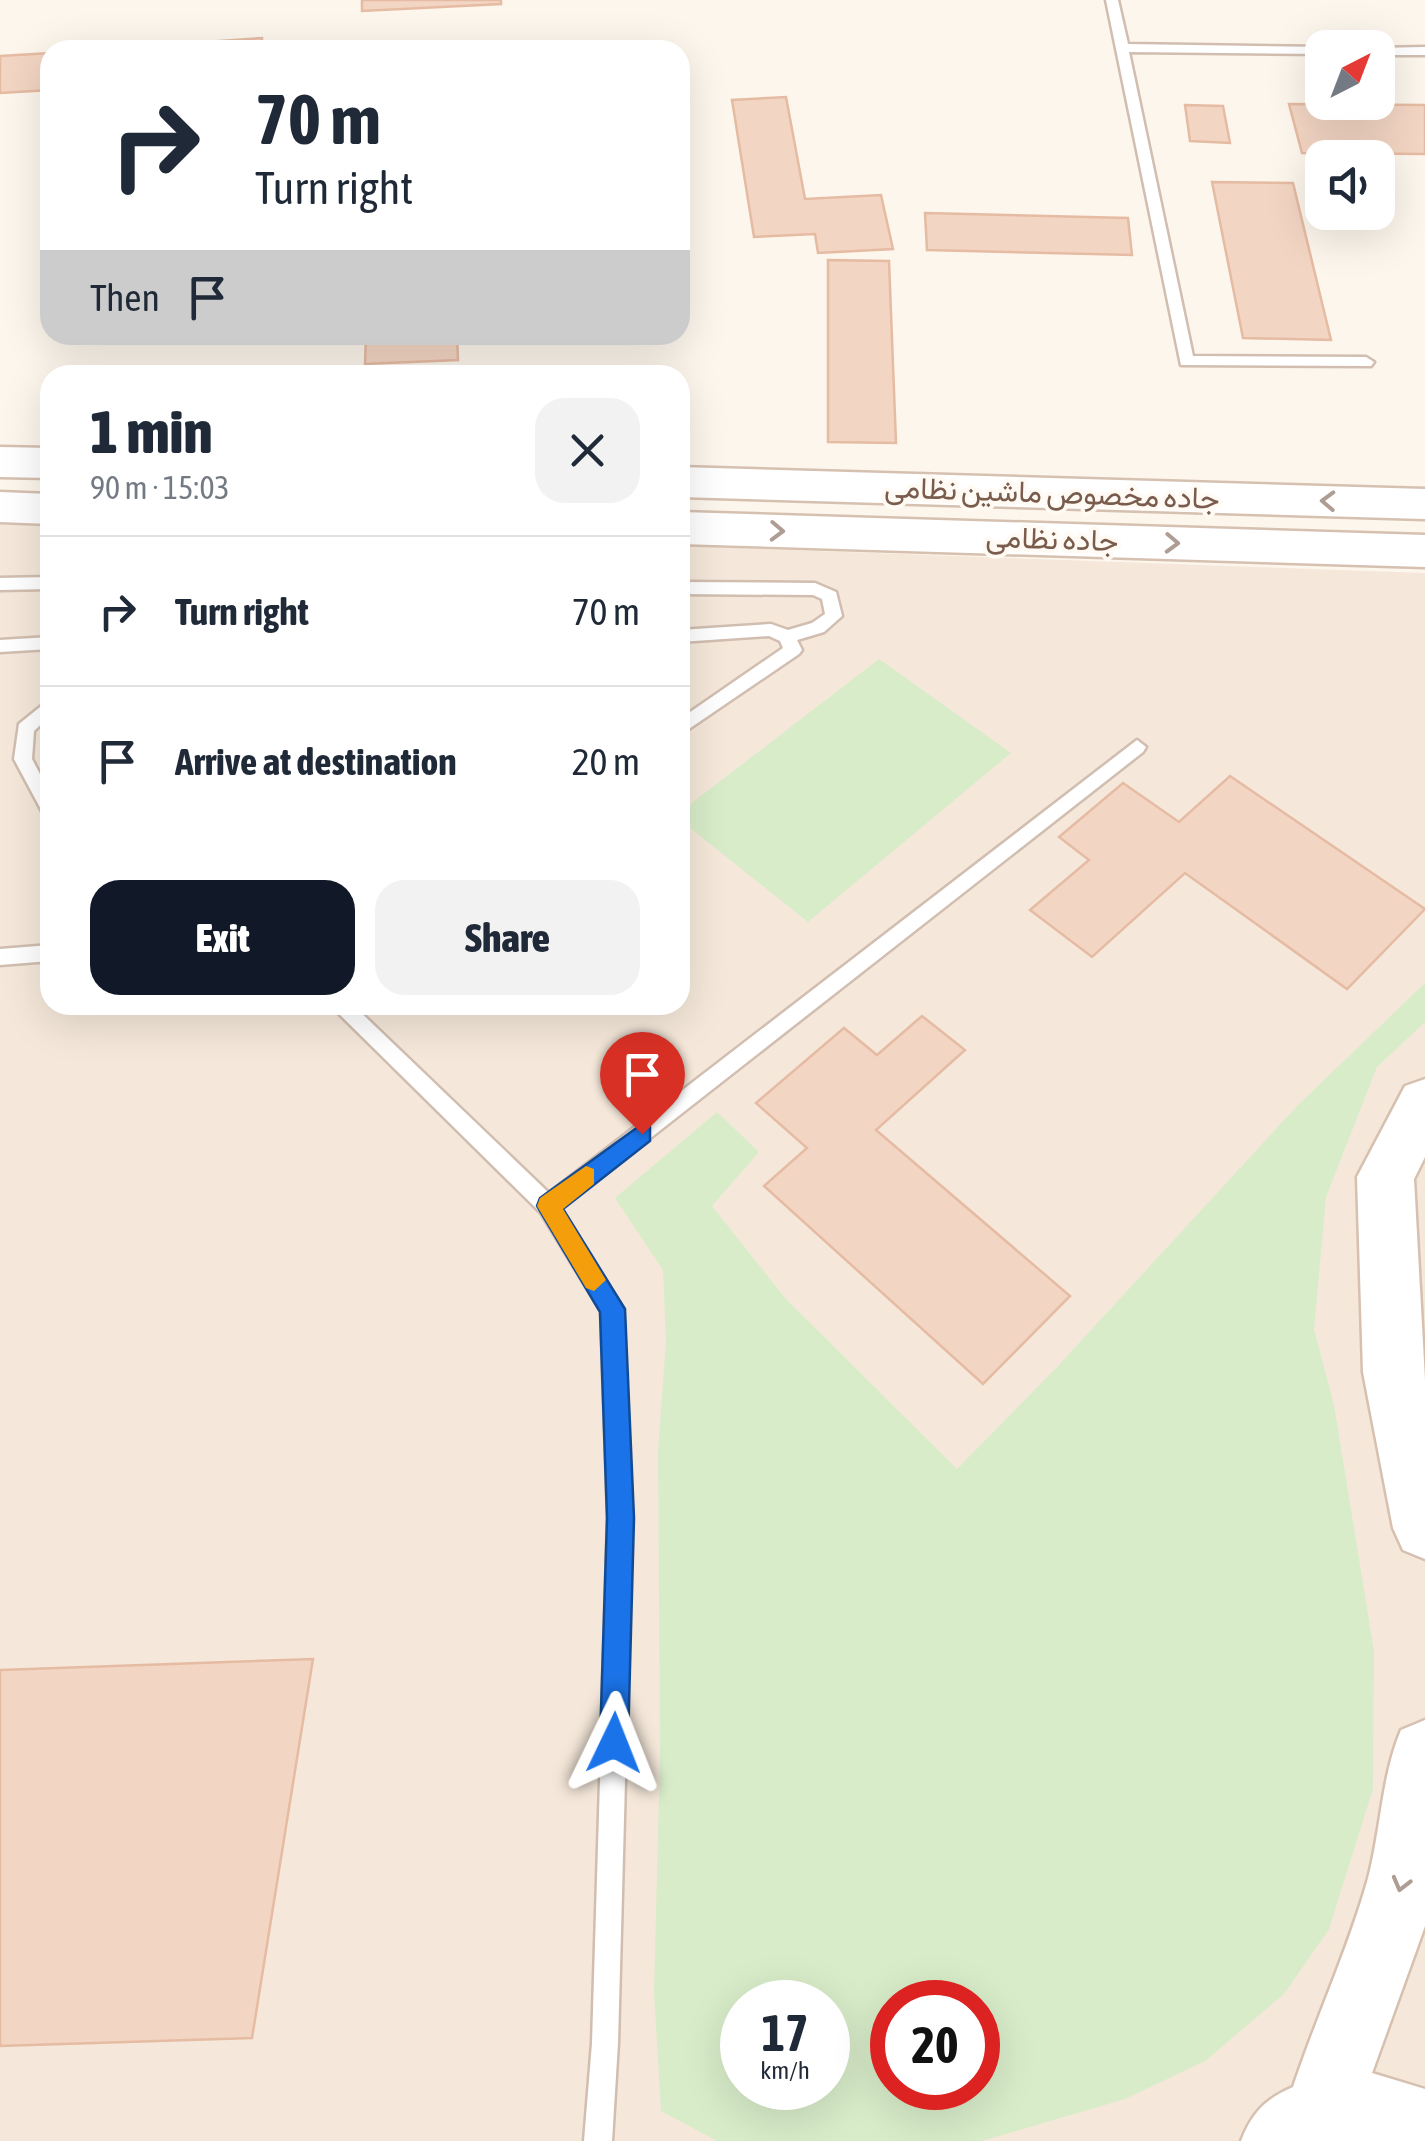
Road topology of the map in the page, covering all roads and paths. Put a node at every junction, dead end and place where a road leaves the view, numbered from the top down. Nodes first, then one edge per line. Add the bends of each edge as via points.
1 (1112, 0) edge
2 (1122, 48) junction
3 (1305, 50) edge
4 (1395, 50) edge
5 (1425, 51) edge
6 (1366, 362) dead end
7 (0, 462) edge
8 (40, 463) edge
9 (690, 482) edge
10 (1425, 504) edge
11 (0, 508) edge
12 (40, 509) edge
13 (690, 528) edge
14 (1425, 551) edge
15 (0, 584) edge
16 (40, 584) edge
17 (690, 588) edge
18 (690, 635) edge
19 (786, 637) junction
20 (40, 643) edge
21 (0, 646) edge
22 (690, 714) edge
23 (40, 716) edge
24 (700, 716) junction
25 (690, 722) edge
26 (1138, 747) dead end
27 (40, 791) edge
28 (40, 954) edge
29 (0, 957) edge
30 (350, 1015) edge
31 (1425, 1103) edge
32 (548, 1206) junction
33 (1425, 1528) edge
34 (1425, 1754) edge
35 (1425, 2128) edge
36 (1286, 2133) edge
37 (598, 2141) edge

1 - 2 lane
2 - 3 lane
2 - 6 lane via 1186,361
4 - 5 lane
7 - 8 street
10 -> 9 street, جاده مخصوص ماشین نظامی
11 - 12 street
13 -> 14 street, جاده نظامی
15 - 16 lane
17 - 19 lane via 815,589 830,596 834,616
18 - 19 lane via 771,630
19 - 24 lane via 793,650
20 - 21 lane
22 - 24 lane
23 - 27 lane via 25,730 23,759
24 - 25 lane
26 - 32 lane
28 - 29 lane
30 - 32 lane
31 - 33 street via 1386,1177 1393,1372
32 - 37 lane via 612,1309 620,1518
34 -> 36 street via 1414,1836 1388,1932 1352,2016
35 - 36 street via 1366,2108

